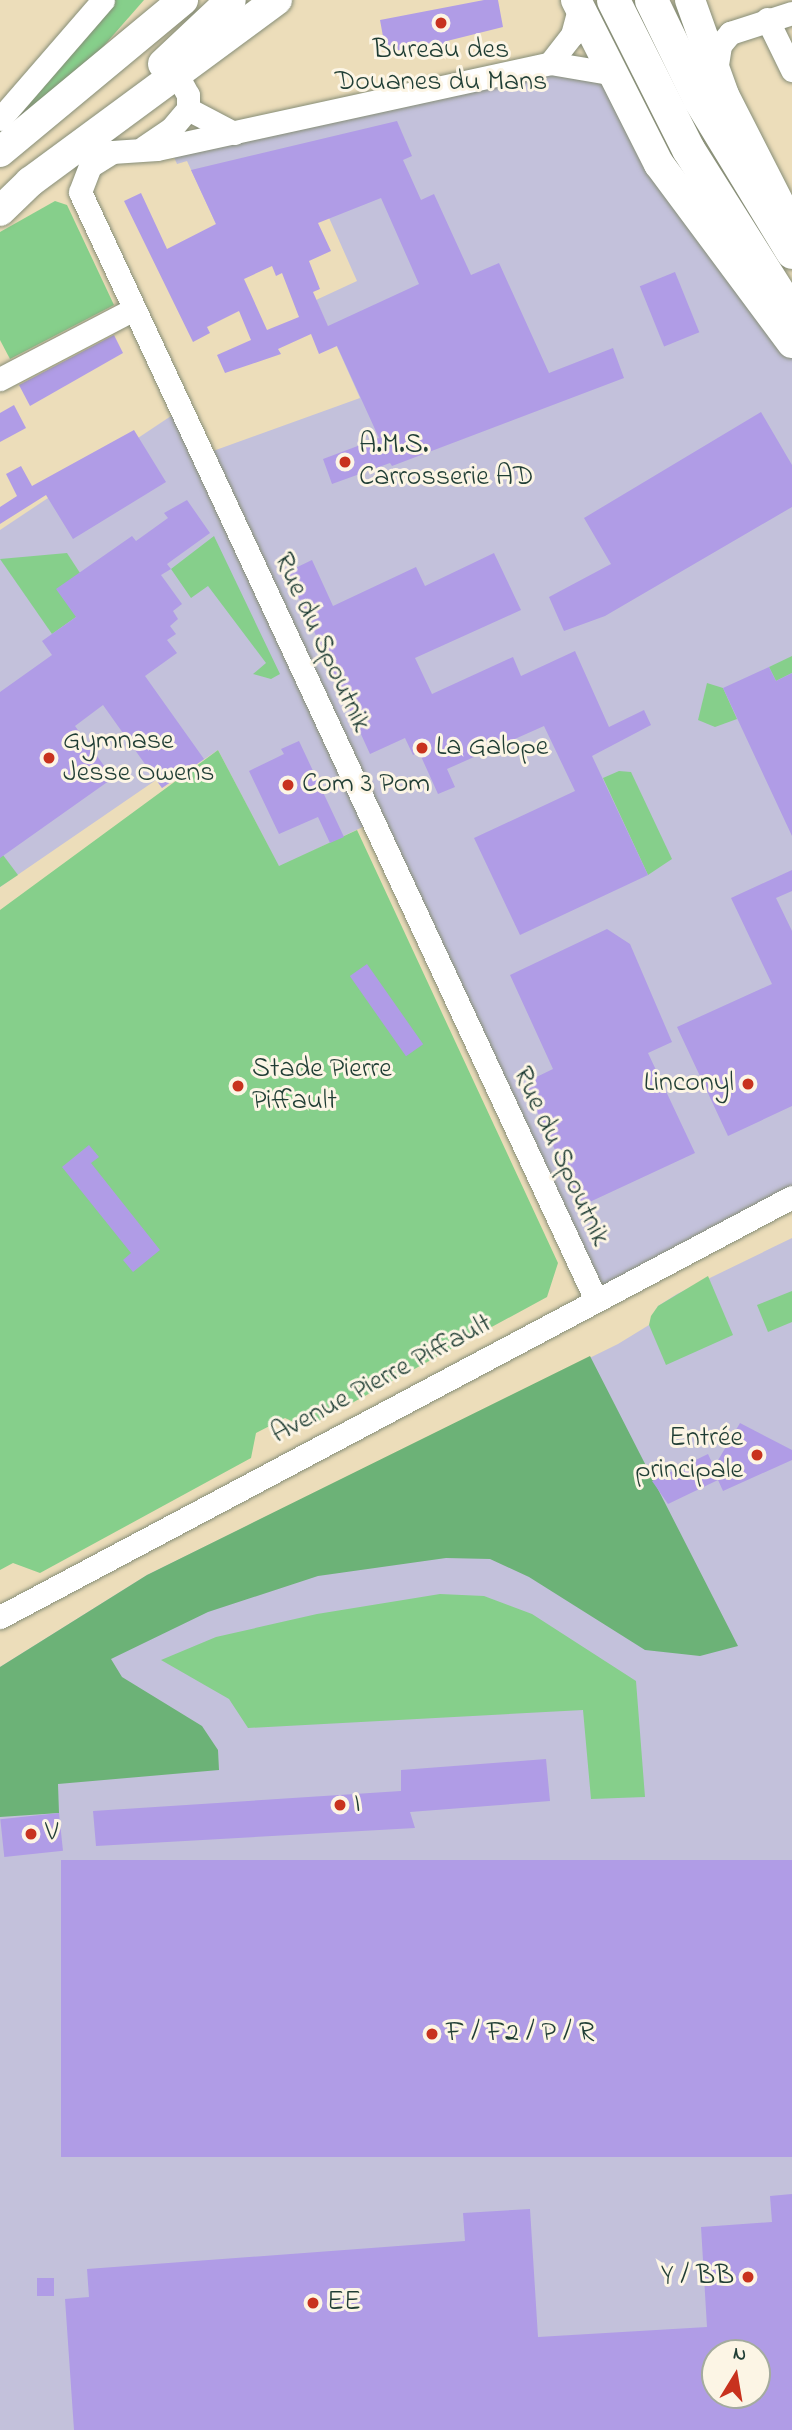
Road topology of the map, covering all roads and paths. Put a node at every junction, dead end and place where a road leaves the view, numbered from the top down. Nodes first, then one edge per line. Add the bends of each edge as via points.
1 (103, 0) edge
2 (183, 0) edge
3 (212, 0) edge
4 (231, 0) edge
5 (277, 0) edge
6 (613, 0) edge
7 (651, 0) edge
8 (577, 4) edge
9 (692, 4) edge
10 (792, 13) edge
11 (759, 21) junction
12 (550, 64) junction
13 (172, 66) junction
14 (792, 70) edge
15 (716, 71) junction
16 (610, 73) junction
17 (82, 82) junction
18 (188, 109) junction
19 (0, 118) edge
20 (234, 133) junction
21 (151, 148) junction
22 (0, 152) edge
23 (0, 211) edge
24 (792, 230) edge
25 (792, 252) edge
26 (132, 310) junction
27 (792, 314) edge
28 (792, 343) edge
29 (0, 379) edge
30 (792, 1197) edge
31 (596, 1300) junction
32 (0, 1617) edge

1 - 19 street
2 - 17 main road
3 - 17 main road
4 - 13 main road
5 - 13 main road via 230,36
6 - 27 highway via 710,186
7 - 25 highway via 699,99
8 - 12 street via 572,35
8 - 16 main road
9 - 11 street via 713,20
9 - 15 main road
10 - 11 street
11 - 14 street
11 - 15 street via 730,33 720,45
12 - 16 street
12 - 20 street
13 - 18 street via 188,95
13 - 23 main road
15 - 24 main road
16 - 28 main road via 659,164
17 - 22 main road
18 - 20 street
18 - 21 street
20 - 21 street
21 - 26 street, Rue du Spoutnik via 112,152 95,160 81,183 82,200
26 - 29 street
26 - 31 street, Rue du Spoutnik
30 - 31 street, Avenue Pierre Piffault
31 - 32 street, Avenue Pierre Piffault

